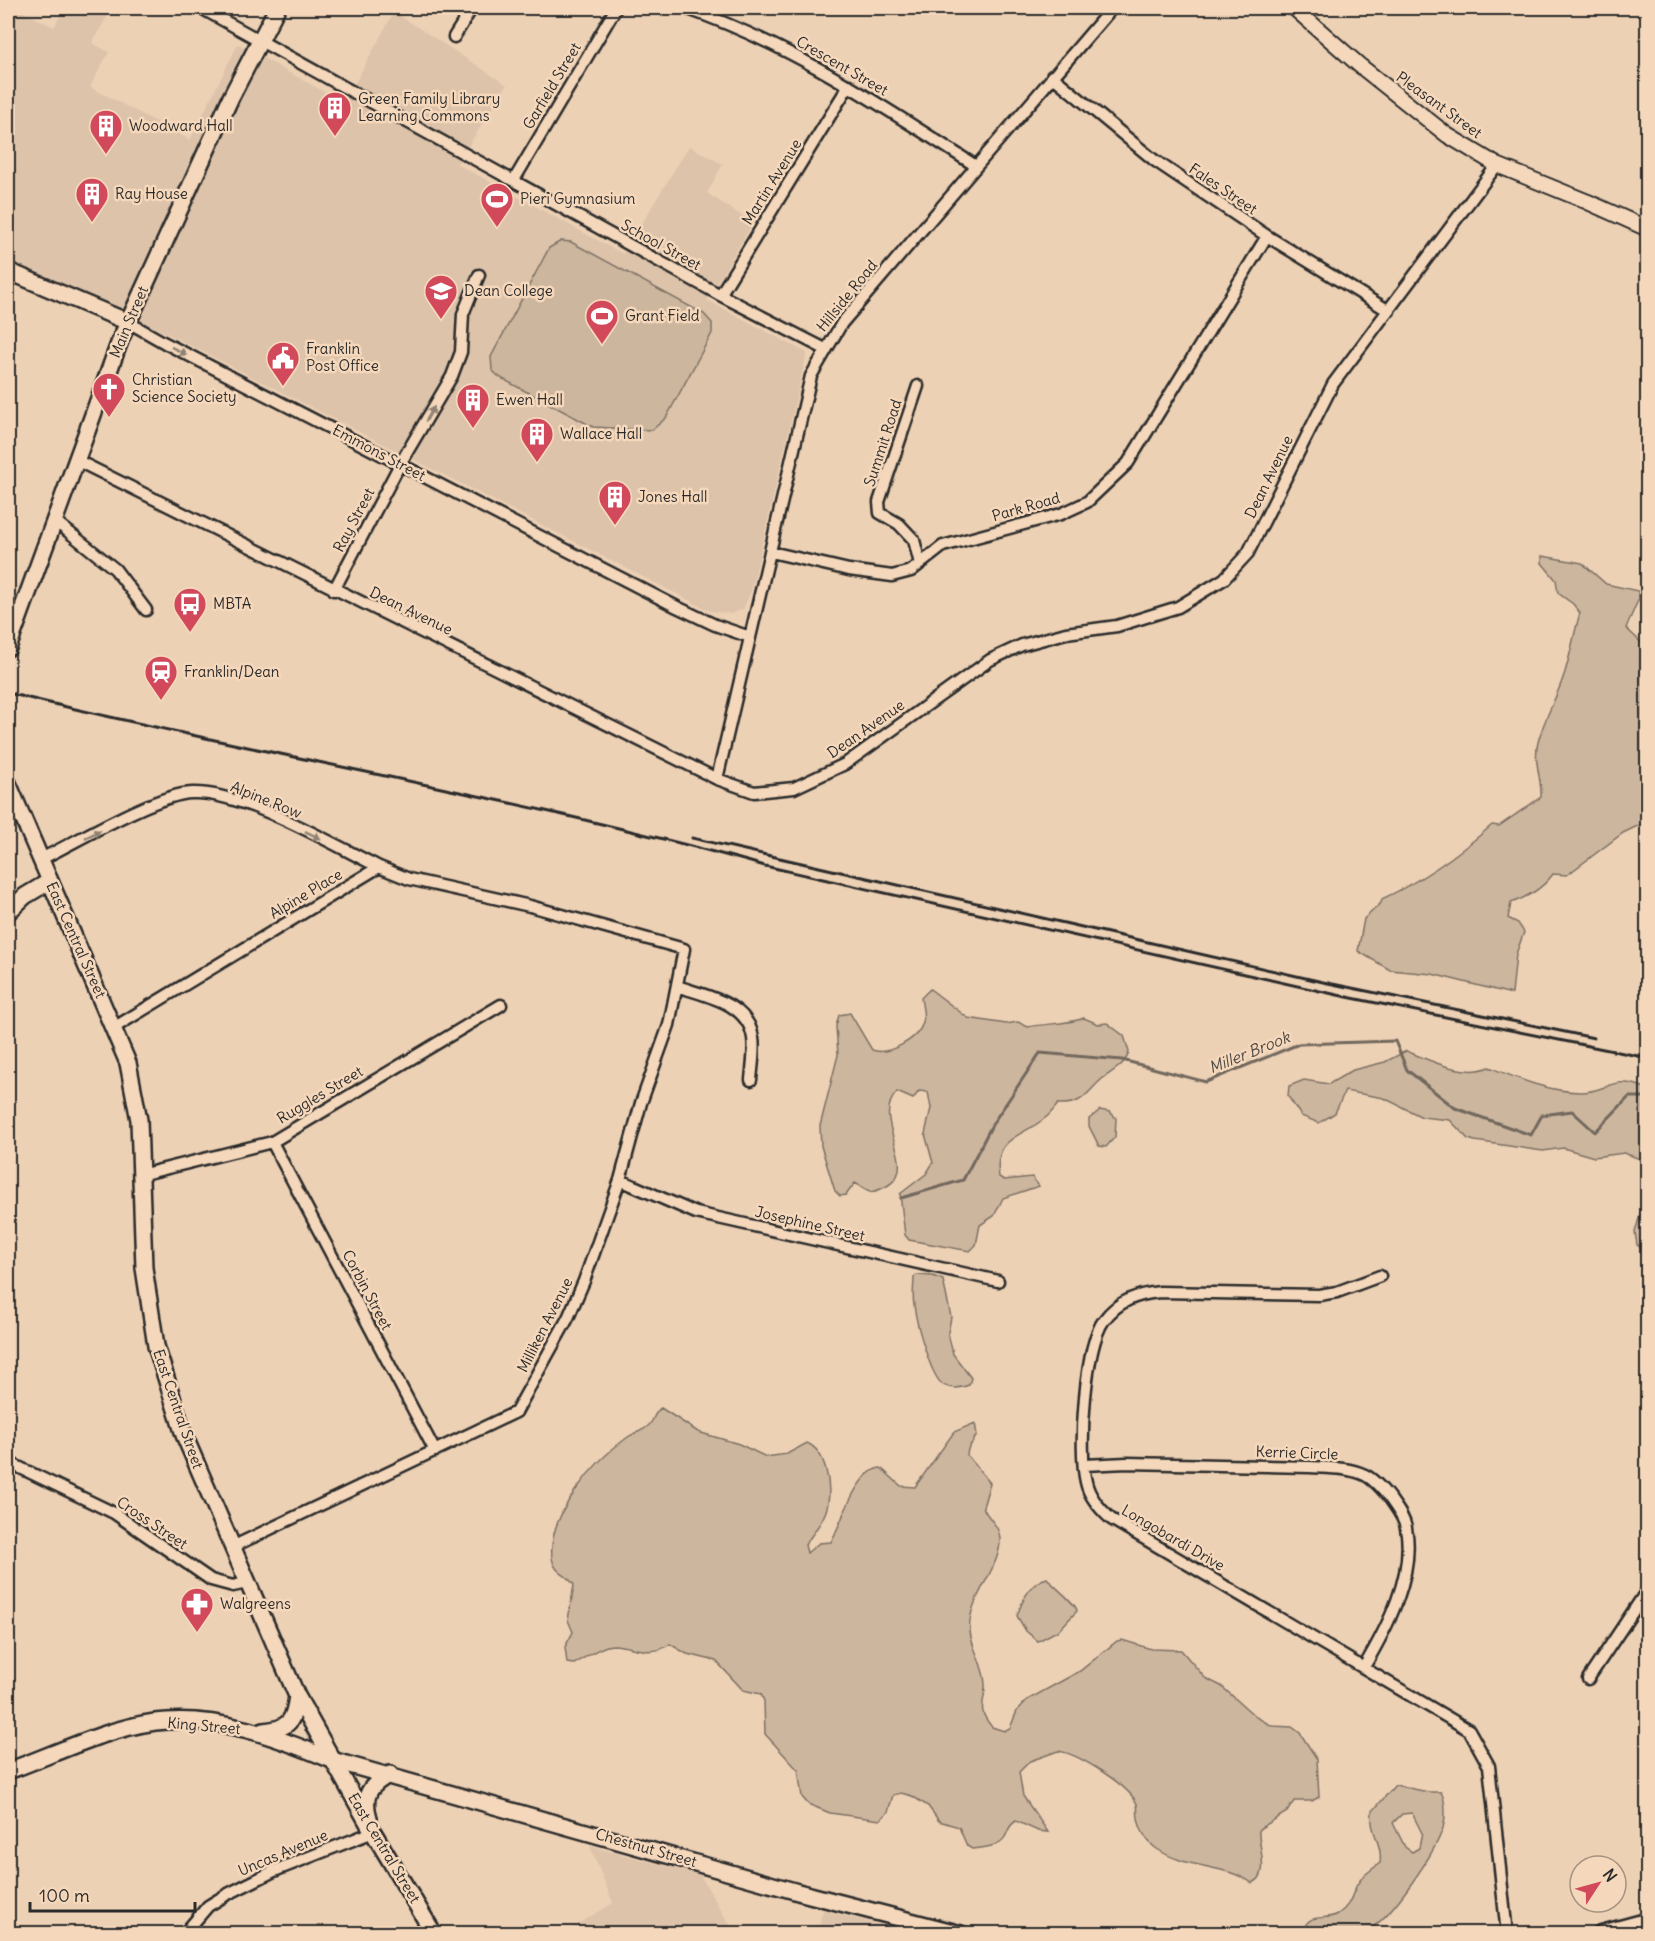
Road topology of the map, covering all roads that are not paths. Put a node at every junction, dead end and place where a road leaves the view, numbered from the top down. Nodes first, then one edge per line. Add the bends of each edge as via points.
1 (201, 8) edge
2 (277, 8) edge
3 (472, 8) edge
4 (616, 8) edge
5 (685, 8) edge
6 (1112, 8) edge
7 (1294, 8) edge
8 (454, 37) dead end
9 (258, 41) junction
10 (1052, 76) junction
11 (849, 85) junction
12 (1497, 165) junction
13 (976, 166) junction
14 (514, 180) junction
15 (1647, 229) edge
16 (1267, 236) junction
17 (8, 271) edge
18 (479, 275) dead end
19 (720, 295) junction
20 (1389, 312) junction
21 (128, 322) junction
22 (825, 349) junction
23 (918, 386) dead end
24 (76, 459) junction
25 (400, 464) junction
26 (55, 521) junction
27 (771, 552) junction
28 (920, 564) junction
29 (334, 590) junction
30 (147, 610) dead end
31 (750, 637) junction
32 (9, 643) edge
33 (717, 779) junction
34 (8, 783) edge
35 (41, 860) junction
36 (379, 867) junction
37 (50, 881) junction
38 (8, 912) edge
39 (676, 986) junction
40 (501, 1005) dead end
41 (115, 1027) junction
42 (751, 1080) dead end
43 (272, 1142) junction
44 (140, 1175) junction
45 (620, 1180) junction
46 (1380, 1276) dead end
47 (998, 1281) dead end
48 (435, 1451) junction
49 (8, 1462) edge
50 (1084, 1466) junction
51 (232, 1547) junction
52 (247, 1583) junction
53 (1647, 1589) edge
54 (1364, 1667) junction
55 (1588, 1679) dead end
56 (297, 1696) junction
57 (258, 1732) junction
58 (332, 1760) junction
59 (8, 1771) edge
60 (390, 1774) junction
61 (373, 1832) junction
62 (1647, 1921) edge
63 (184, 1934) edge
64 (434, 1934) edge
65 (961, 1934) edge
66 (1507, 1934) edge
67 (1600, 1934) edge

1 - 9 street, School Street
2 - 9 main road, Main Street
3 - 8 street
4 - 14 street, Garfield Street
5 - 11 street, Crescent Street via 747,31
6 - 10 street, Hillside Road
7 - 12 street, Pleasant Street via 1447,135
9 - 14 street, School Street
9 - 21 main road, Main Street
10 - 13 street, Hillside Road
10 - 16 street, Fales Street via 1154,160
11 - 13 street, Crescent Street
11 - 19 street, Martin Avenue
12 - 15 street, Pleasant Street
12 - 20 street, Dean Avenue
13 - 22 street, Hillside Road via 842,322
14 - 19 street, School Street
16 - 20 street, Fales Street
16 - 28 street, Park Road via 1128,463 1104,486 1087,502 1061,514 943,546
17 - 21 main road, Emmons Street
25 -> 18 street, Ray Street via 452,376 461,352 463,314
19 - 22 street, School Street
20 - 33 street, Dean Avenue via 1333,384 1248,553 1210,588 1178,607 1117,626 1065,633 1022,645 990,660 845,764 794,788 754,792
21 - 24 main road, Main Street
21 -> 25 street, Emmons Street
22 - 27 street, Hillside Road via 811,376
23 - 28 street, Summit Road via 879,502 880,513 900,524 914,540
24 - 26 main road, Main Street
24 - 29 street, Dean Avenue
25 - 29 street, Ray Street
25 - 31 street, Emmons Street via 676,607
26 - 30 street via 115,569
26 - 32 main road, Main Street
27 - 28 street, Park Road via 881,576 892,576
27 - 31 street, Hillside Road
29 - 33 street, Dean Avenue
31 - 33 street, Hillside Road
34 - 35 main road, East Central Street
35 -> 36 street, Alpine Row via 137,811 193,793 229,799 270,814
35 - 37 main road, East Central Street
36 - 39 street, Milliken Avenue via 409,879 530,906 684,949
36 - 41 street, Alpine Place
37 - 38 main road
37 - 41 main road, East Central Street
39 - 42 street via 729,1004 746,1018 753,1038
39 - 45 street, Milliken Avenue via 669,1025 641,1102
40 - 43 street, Ruggles Street
41 - 44 main road, East Central Street via 135,1092
43 - 44 street, Ruggles Street
43 - 48 street, Corbin Street
44 - 51 main road, East Central Street via 144,1268 156,1346 183,1435
45 - 47 street, Josephine Street via 696,1213
45 - 48 street, Milliken Avenue via 568,1318 516,1412
46 - 50 street, Longobardi Drive via 1319,1295 1166,1291 1140,1294 1123,1302 1105,1319 1094,1342 1087,1378
48 - 51 street, Milliken Avenue
49 - 52 street, Cross Street via 114,1513 211,1580 233,1586
50 - 54 street, Longobardi Drive via 1090,1494 1111,1519
50 - 54 street, Kerrie Circle via 1137,1463 1310,1467 1366,1475 1401,1514 1407,1552 1399,1592
51 - 52 main road, East Central Street
52 - 56 main road, East Central Street
53 - 55 street
54 - 66 street, Longobardi Drive via 1459,1722 1484,1753 1489,1766
56 - 57 main road via 290,1721 281,1729
56 - 58 main road, East Central Street
57 - 58 main road, King Street
57 - 59 main road, King Street via 194,1722 154,1722
58 - 60 main road, Chestnut Street
58 - 61 main road, East Central Street
60 - 61 main road via 368,1792 365,1804
60 - 65 main road, Chestnut Street via 798,1892
61 - 63 street, Uncas Avenue via 225,1895 208,1905
61 - 64 main road, East Central Street
62 - 67 main road

